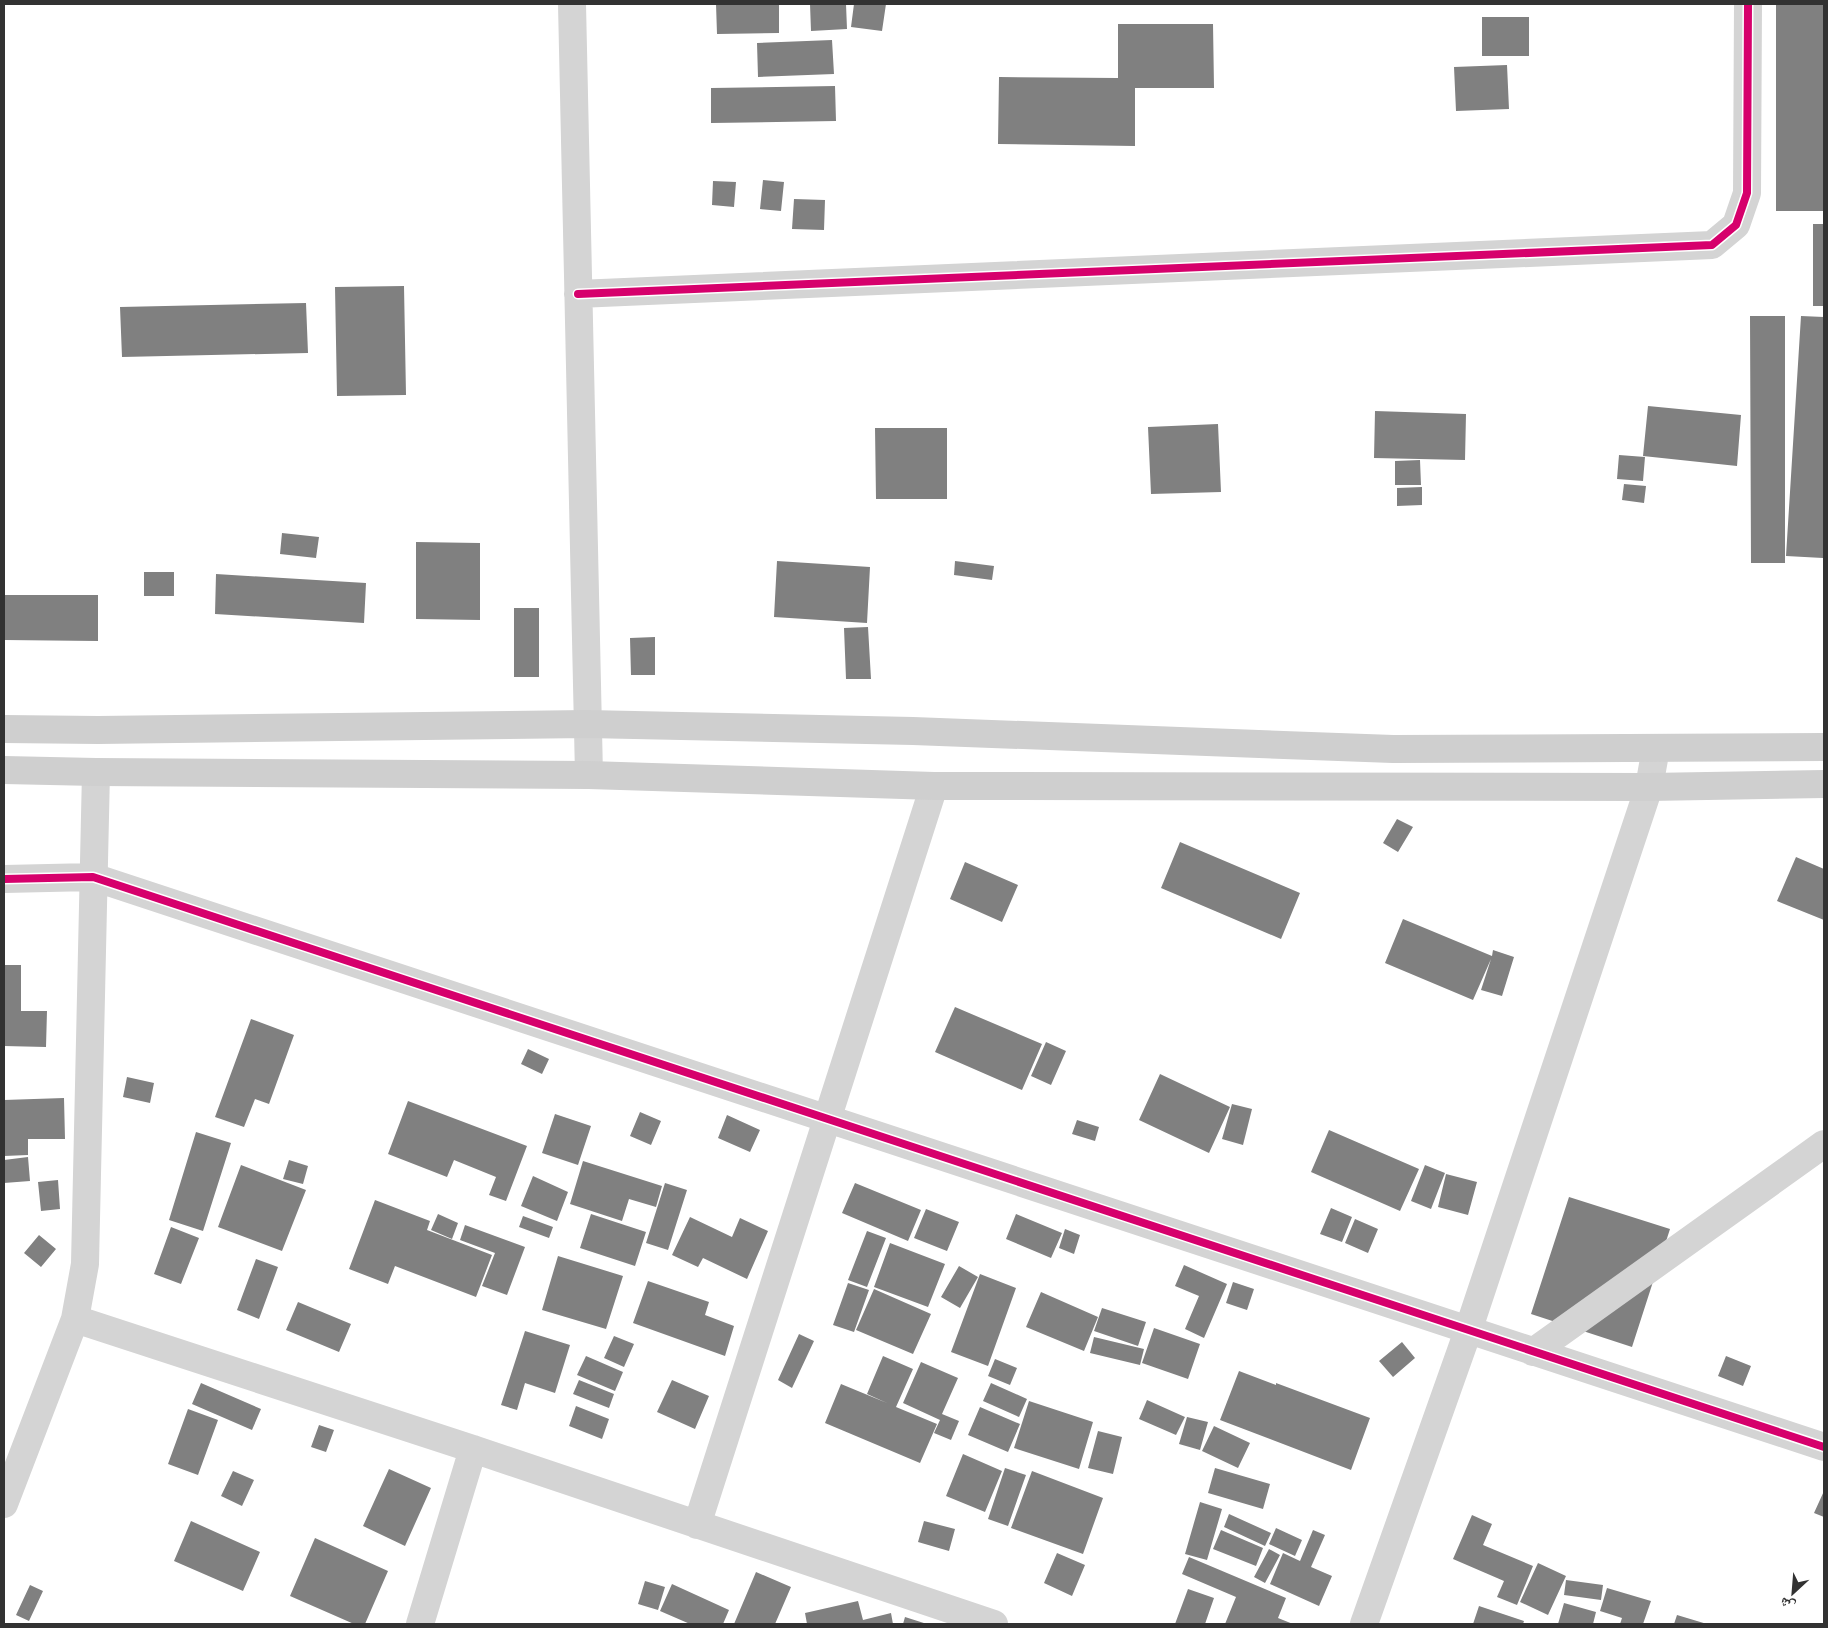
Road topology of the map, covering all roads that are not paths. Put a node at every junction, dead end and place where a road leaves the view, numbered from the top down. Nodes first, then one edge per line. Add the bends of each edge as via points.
1 (572, 4) edge
2 (1748, 4) edge
3 (578, 294) junction
4 (587, 724) junction
5 (4, 729) edge
6 (1824, 747) edge
7 (1656, 748) junction
8 (4, 770) edge
9 (96, 772) junction
10 (589, 774) junction
11 (1824, 784) edge
12 (934, 786) junction
13 (1649, 787) junction
14 (94, 877) junction
15 (4, 880) edge
16 (827, 1119) junction
17 (1824, 1144) edge
18 (75, 1318) junction
19 (1468, 1330) junction
20 (1533, 1352) junction
21 (1824, 1448) edge
22 (473, 1449) junction
23 (4, 1504) edge
24 (697, 1525) junction
25 (420, 1624) edge
26 (994, 1624) edge
27 (1364, 1624) edge

1 - 3 street
2 - 3 street via 1748,192 1736,225 1712,245
3 - 4 street
4 - 5 main road
4 - 7 main road via 913,731 1393,749
4 - 10 street
6 - 7 main road
7 - 13 street
8 - 9 main road
9 - 10 main road
9 - 14 street
10 - 12 main road
11 - 13 main road
12 - 13 main road
12 - 16 street
13 - 19 street
14 - 15 street
14 - 16 street
14 - 18 street via 85,1264
16 - 19 street
16 - 24 street
17 - 20 street
18 - 22 street
18 - 23 street
19 - 20 street
19 - 27 street
20 - 21 street
22 - 24 street
22 - 25 street
24 - 26 street

